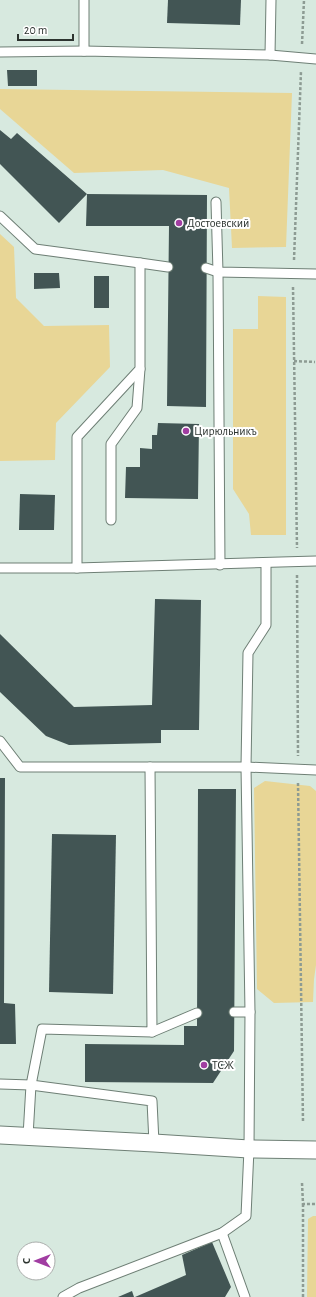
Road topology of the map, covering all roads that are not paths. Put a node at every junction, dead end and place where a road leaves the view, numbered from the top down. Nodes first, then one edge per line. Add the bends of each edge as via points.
1 (84, 0) edge
2 (271, 0) edge
3 (84, 51) junction
4 (0, 52) edge
5 (270, 55) junction
6 (316, 59) edge
7 (216, 202) dead end
8 (0, 216) edge
9 (140, 263) junction
10 (168, 267) dead end
11 (206, 268) dead end
12 (218, 272) junction
13 (316, 274) edge
14 (140, 369) junction
15 (111, 520) dead end
16 (316, 561) edge
17 (266, 563) junction
18 (220, 565) junction
19 (0, 568) edge
20 (77, 568) junction
21 (0, 741) edge
22 (150, 767) junction
23 (246, 767) junction
24 (316, 770) edge
25 (234, 1012) dead end
26 (250, 1012) junction
27 (197, 1013) dead end
28 (152, 1032) junction
29 (0, 1084) edge
30 (31, 1085) junction
31 (0, 1135) edge
32 (28, 1136) junction
33 (154, 1143) junction
34 (249, 1150) junction
35 (316, 1150) edge
36 (222, 1233) junction
37 (81, 1293) edge
38 (63, 1297) edge
39 (245, 1297) edge

1 - 3 lane
2 - 5 lane
3 - 4 lane
3 - 5 lane
5 - 6 lane
7 - 12 lane
8 - 9 lane via 35,249
9 - 10 lane
9 - 14 lane
11 - 12 lane
12 - 13 lane
12 - 18 lane
14 - 15 lane via 137,408 111,444
14 - 20 lane via 77,437
16 - 17 lane
17 - 18 lane
17 - 23 lane via 266,625 248,653
18 - 20 lane
19 - 20 lane
21 - 22 lane via 20,767
22 - 23 lane
22 - 28 lane
23 - 24 lane
23 - 26 lane
25 - 26 lane
26 - 34 lane
27 - 28 lane
28 - 30 lane via 42,1029
29 - 30 lane
30 - 32 lane
30 - 33 lane via 152,1101
31 - 32 street
32 - 33 street
33 - 34 street
34 - 35 street
34 - 36 lane via 246,1216
36 - 37 lane
36 - 39 lane
37 - 38 lane

